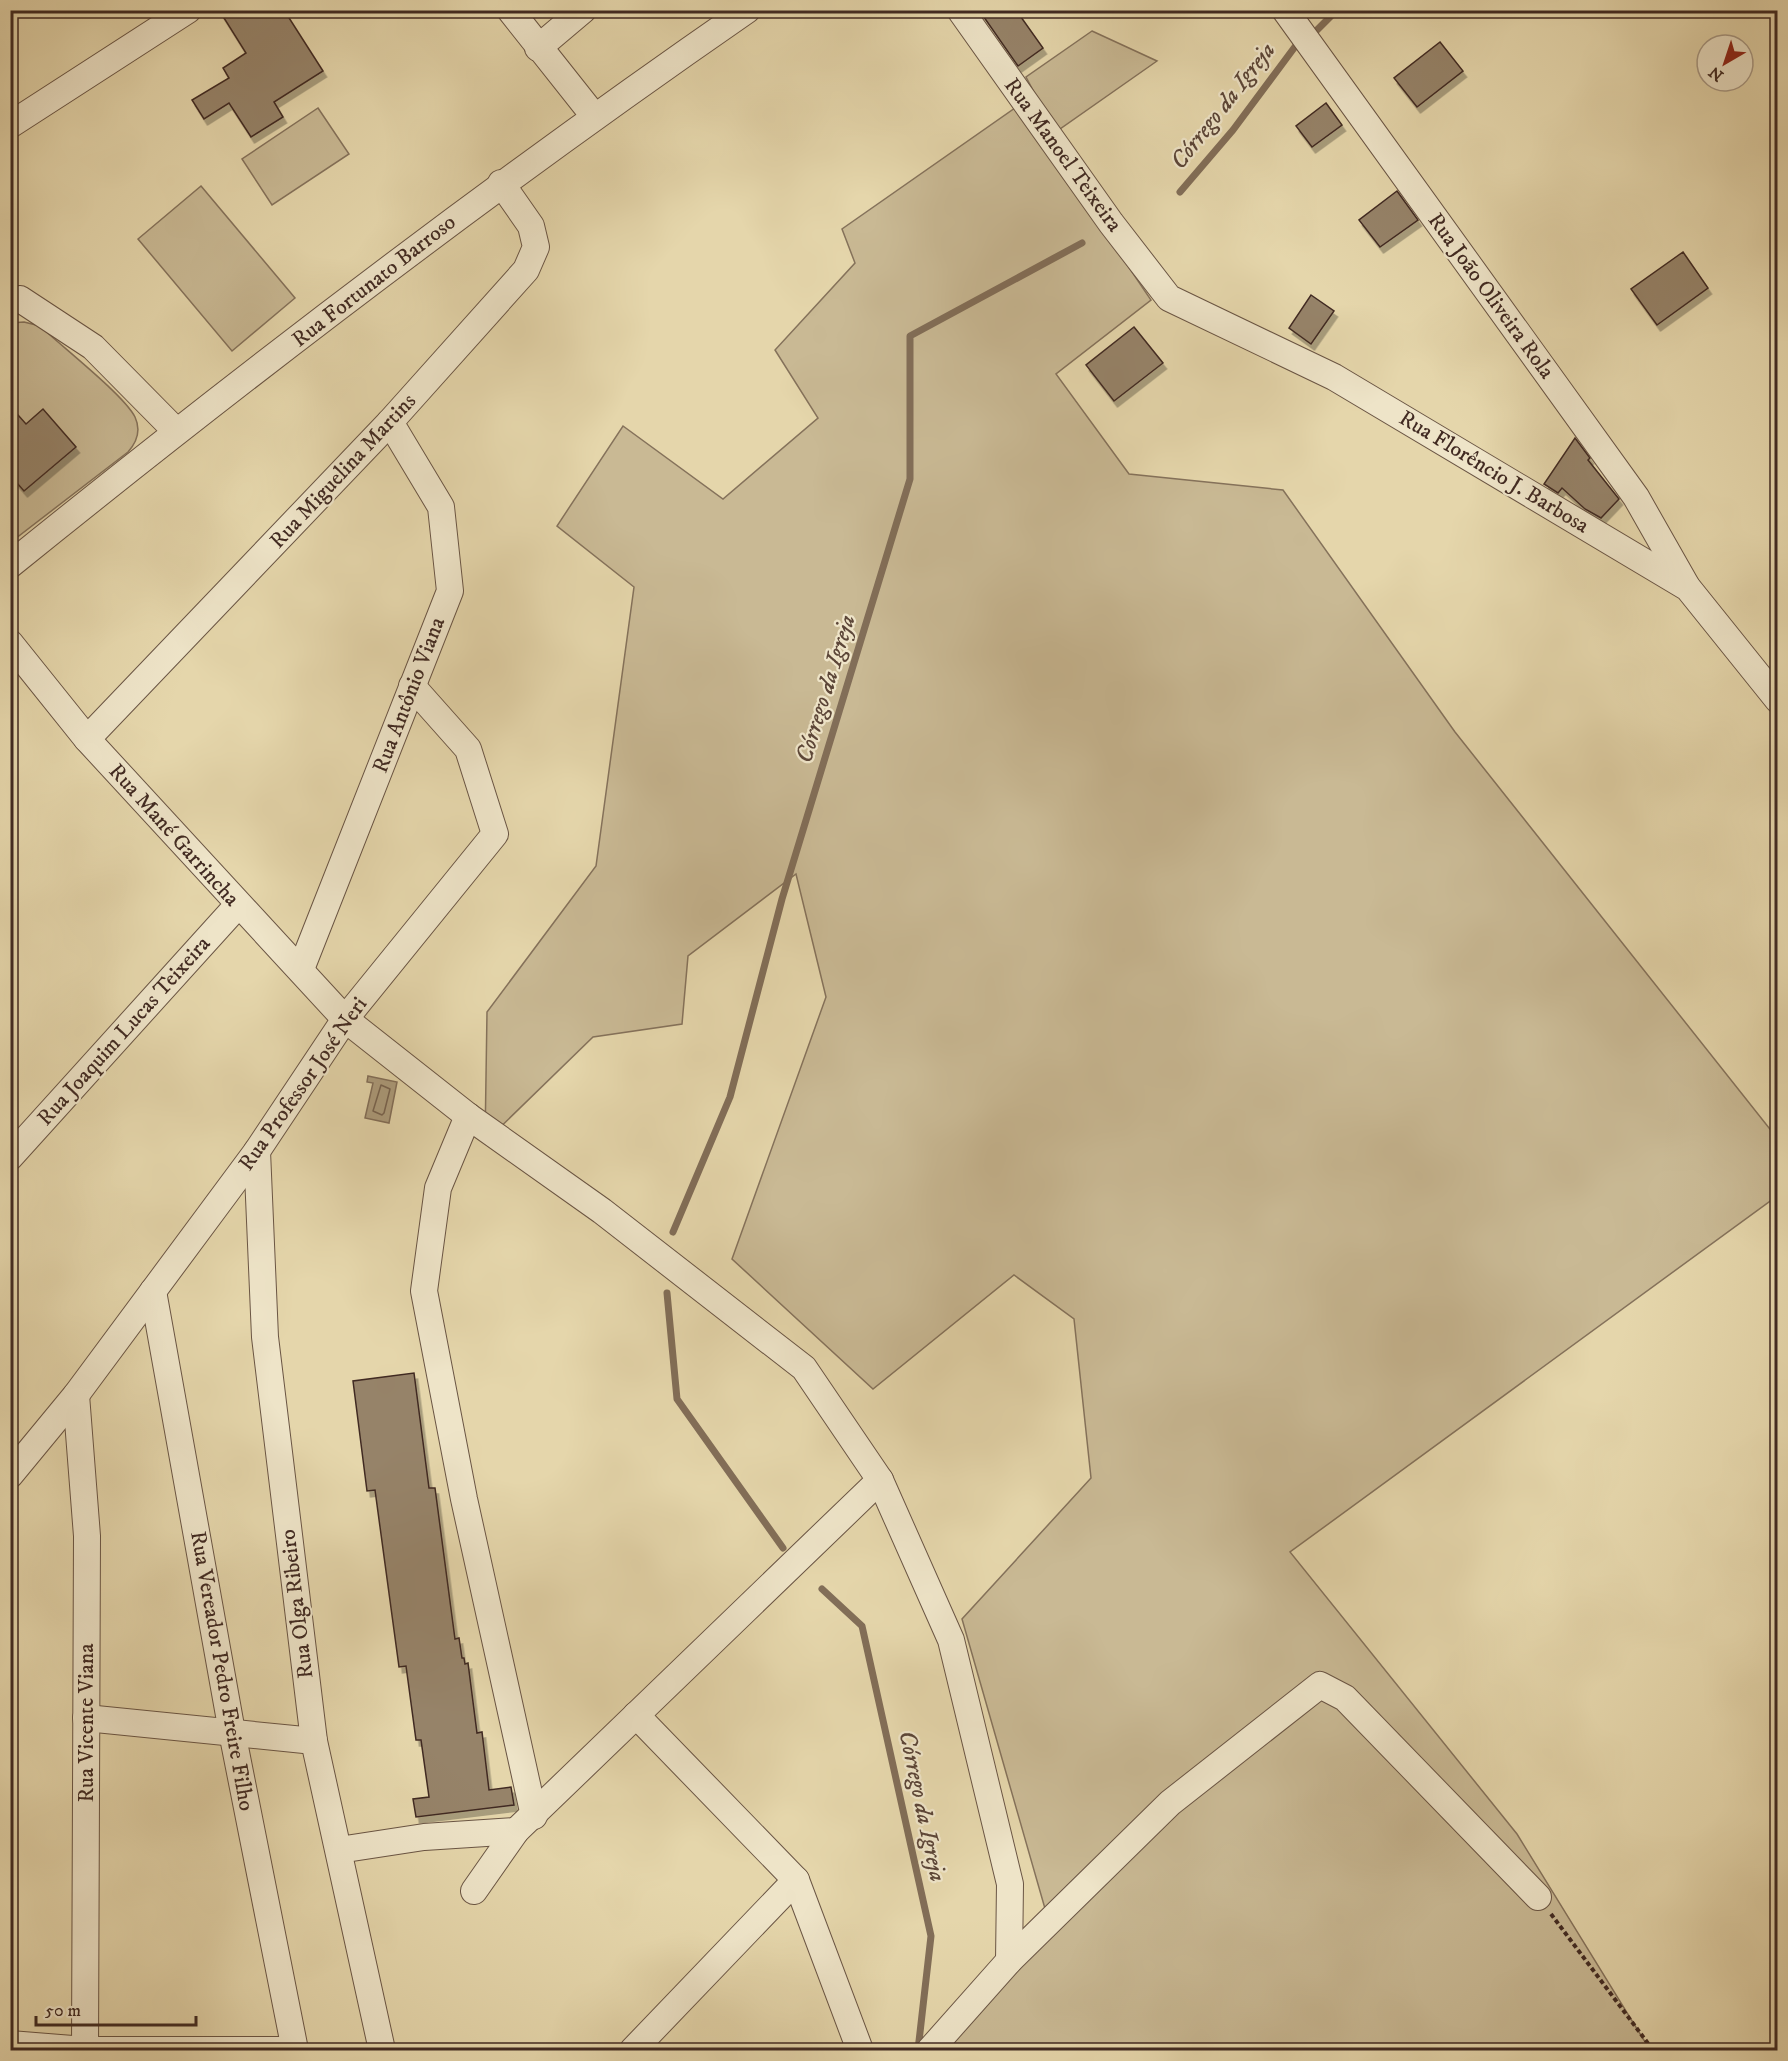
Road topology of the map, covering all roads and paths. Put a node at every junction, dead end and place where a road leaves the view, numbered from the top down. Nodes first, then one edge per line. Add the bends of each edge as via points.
1 (188, 10) edge
2 (510, 10) edge
3 (583, 10) edge
4 (747, 10) edge
5 (960, 10) edge
6 (1285, 10) edge
7 (538, 48) junction
8 (594, 116) junction
9 (10, 126) edge
10 (501, 183) junction
11 (1169, 298) joint
12 (10, 301) edge
13 (390, 422) junction
14 (176, 431) junction
15 (10, 565) edge
16 (1688, 588) junction
17 (10, 643) edge
18 (412, 686) junction
19 (1778, 700) edge
20 (87, 739) junction
21 (238, 905) junction
22 (301, 969) junction
23 (345, 1019) junction
24 (468, 1116) junction
25 (257, 1151) junction
26 (10, 1157) edge
27 (153, 1291) junction
28 (76, 1395) junction
29 (10, 1475) edge
30 (880, 1480) junction
31 (636, 1715) junction
32 (86, 1718) junction
33 (232, 1732) junction
34 (314, 1741) junction
35 (525, 1823) junction
36 (339, 1850) junction
37 (796, 1880) junction
38 (474, 1891) dead end
39 (1538, 1897) joint
40 (1009, 1961) junction
41 (10, 2044) edge
42 (85, 2050) edge
43 (295, 2050) edge
44 (382, 2050) edge
45 (633, 2050) edge
46 (860, 2050) edge
47 (930, 2050) edge
48 (1653, 2050) edge

1 - 9 street
2 - 7 street
3 - 7 street
4 - 8 street, Rua Fortunato Barroso
5 - 11 street, Rua Manoel Teixeira
6 - 16 street, Rua João Oliveira Rola via 1636,497
7 - 8 street
8 - 10 street, Rua Fortunato Barroso
10 - 13 street, Rua Miguelina Martins via 531,226 536,247 526,270
10 - 14 street, Rua Fortunato Barroso
11 - 16 street, Rua Florêncio J. Barbosa via 1334,377
12 - 14 street via 20,299 93,347
13 - 18 street, Rua Antônio Viana via 441,507 450,591
13 - 20 street, Rua Miguelina Martins
14 - 15 street, Rua Fortunato Barroso
16 - 19 street, Rua Florêncio J. Barbosa
17 - 20 street, Rua Mané Garrincha
18 - 22 street, Rua Antônio Viana
18 - 23 street, Rua Professor José Neri via 468,749 495,834
20 - 21 street, Rua Mané Garrincha
21 - 22 street, Rua Mané Garrincha
21 - 26 street, Rua Joaquim Lucas Teixeira
22 - 23 street, Rua Mané Garrincha
23 - 24 street, Rua Mané Garrincha
23 - 25 street, Rua Professor José Neri
24 - 30 street, Rua Mané Garrincha via 602,1211 804,1368
24 - 35 street via 438,1188 424,1291
25 - 27 street, Rua Professor José Neri
25 - 34 street, Rua Olga Ribeiro via 266,1337
27 - 28 street, Rua Professor José Neri
27 - 33 street, Rua Vereador Pedro Freire Filho
28 - 29 street, Rua Professor José Neri
28 - 32 street, Rua Vicente Viana via 87,1536
30 - 31 street
30 - 40 street, Rua Mané Garrincha via 951,1640 1010,1884
31 - 35 street
31 - 37 street
32 - 33 street
32 - 42 street, Rua Vicente Viana
33 - 34 street
33 - 43 street, Rua Vereador Pedro Freire Filho
34 - 36 street, Rua Olga Ribeiro
35 - 36 street
35 - 38 street
36 - 44 street, Rua Olga Ribeiro
37 - 45 street
37 - 46 street
39 - 40 street via 1345,1698 1320,1685 1170,1803
39 - 48 path
40 - 47 street
41 - 42 street
42 - 43 street

